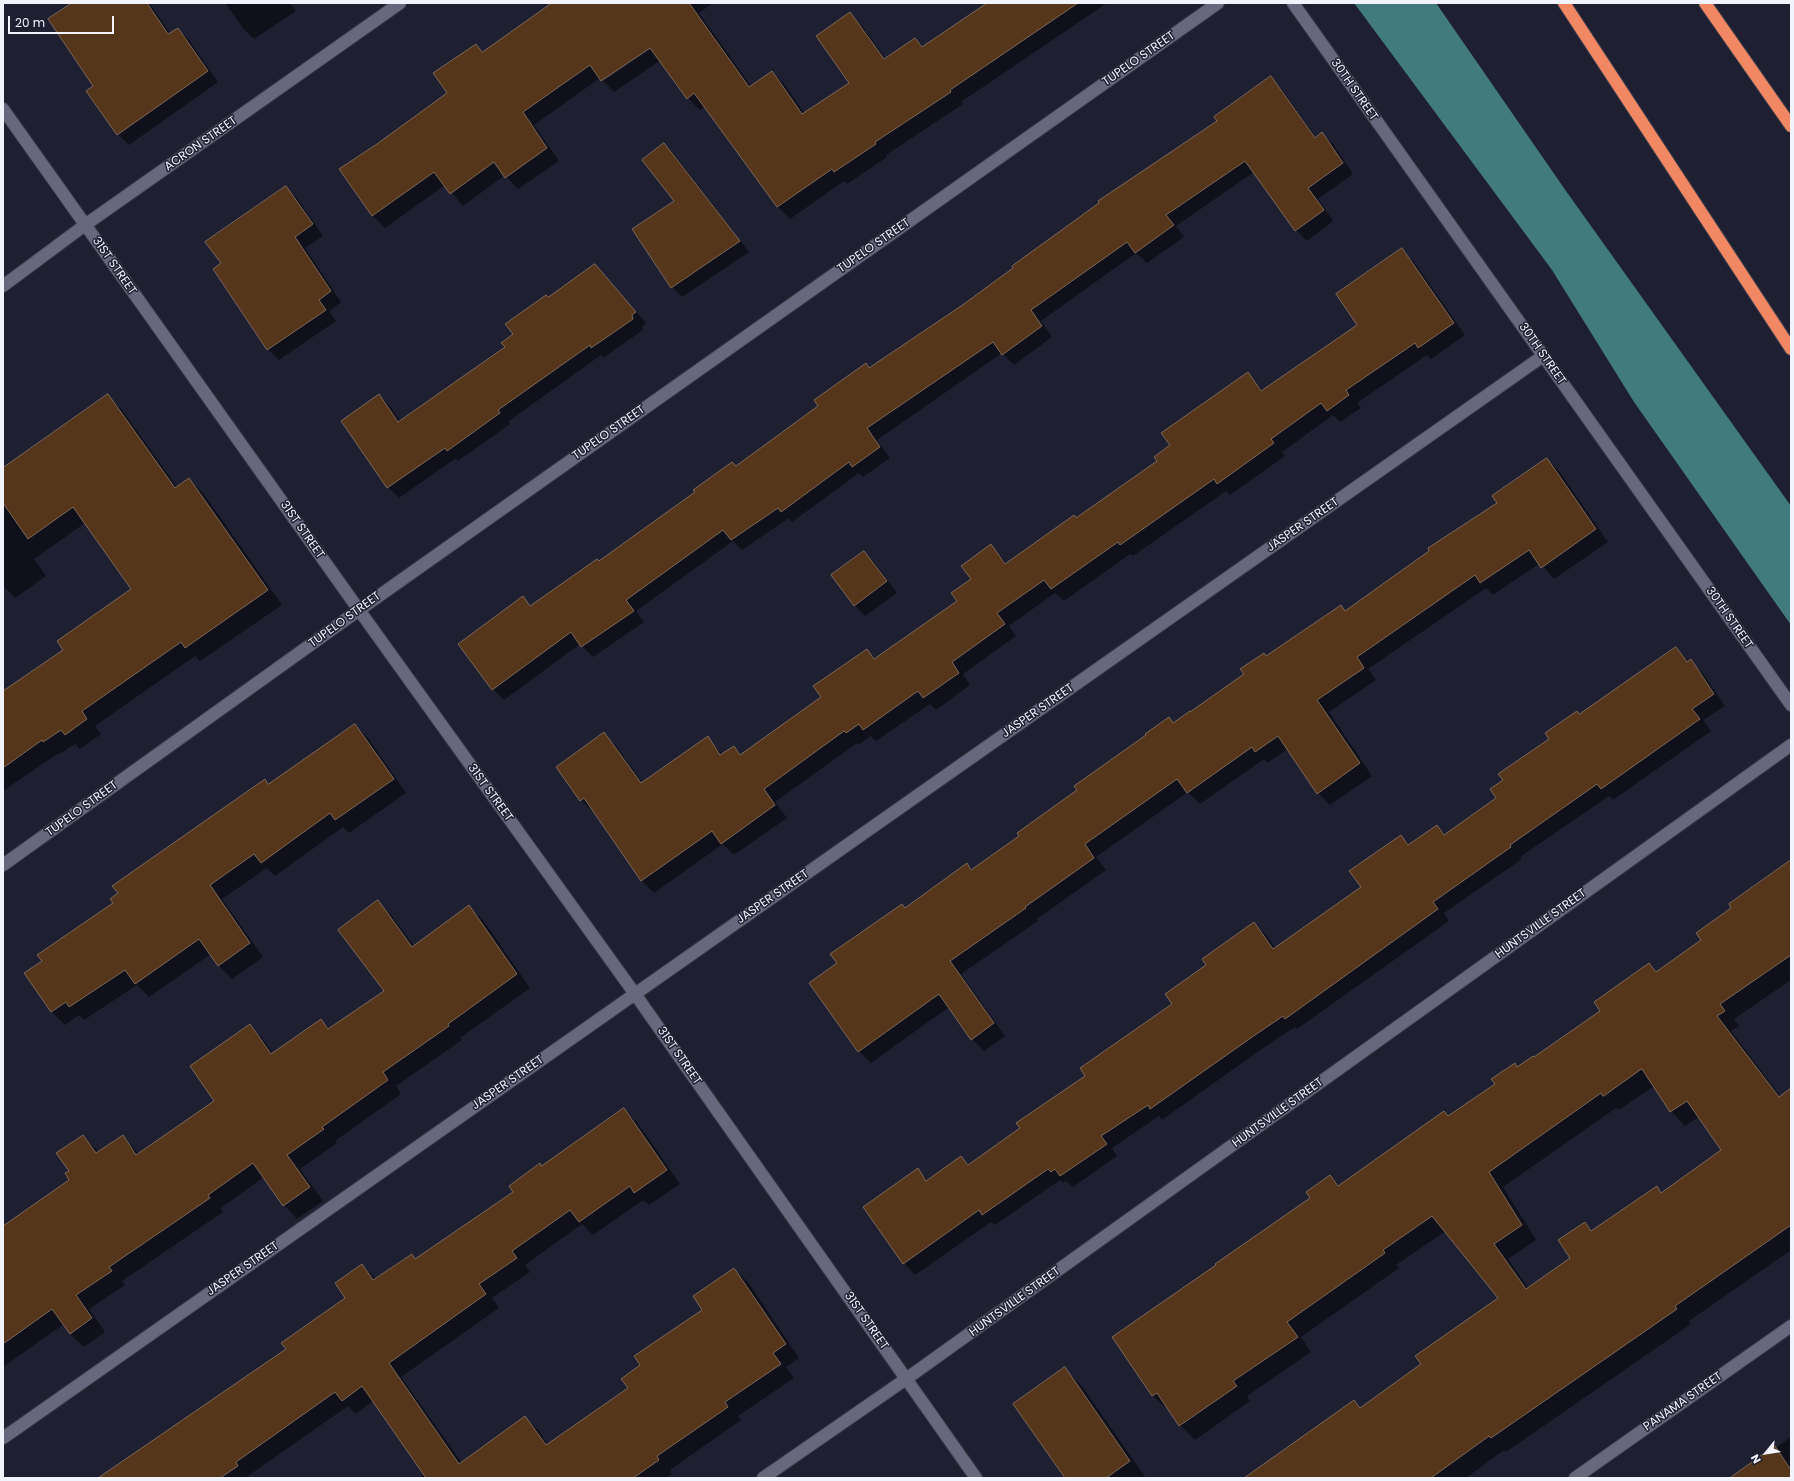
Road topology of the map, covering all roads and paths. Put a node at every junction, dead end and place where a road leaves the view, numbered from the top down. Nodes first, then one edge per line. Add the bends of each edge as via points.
1 (400, 3) edge
2 (1218, 3) edge
3 (1293, 3) edge
4 (1564, 3) edge
5 (1705, 3) edge
6 (3, 109) edge
7 (1791, 126) edge
8 (85, 226) junction
9 (3, 286) edge
10 (1791, 349) edge
11 (1543, 356) junction
12 (359, 610) junction
13 (1791, 705) edge
14 (1791, 745) edge
15 (3, 865) edge
16 (635, 994) junction
17 (1791, 1326) edge
18 (906, 1379) junction
19 (3, 1438) edge
20 (763, 1478) edge
21 (976, 1478) edge
22 (1575, 1478) edge

1 - 8 street, ACRON STREET
2 - 12 street, TUPELO STREET
3 - 11 street, 30TH STREET
4 - 10 highway
5 - 7 highway
6 - 8 street, 31ST STREET
8 - 9 street, ACRON STREET
8 - 12 street, 31ST STREET
11 - 13 street, 30TH STREET
11 - 16 street, JASPER STREET
12 - 15 street, TUPELO STREET
12 - 16 street, 31ST STREET
14 - 18 street, HUNTSVILLE STREET
16 - 18 street, 31ST STREET
16 - 19 street, JASPER STREET
17 - 22 street, PANAMA STREET
18 - 20 street, HUNTSVILLE STREET
18 - 21 street, 31ST STREET

